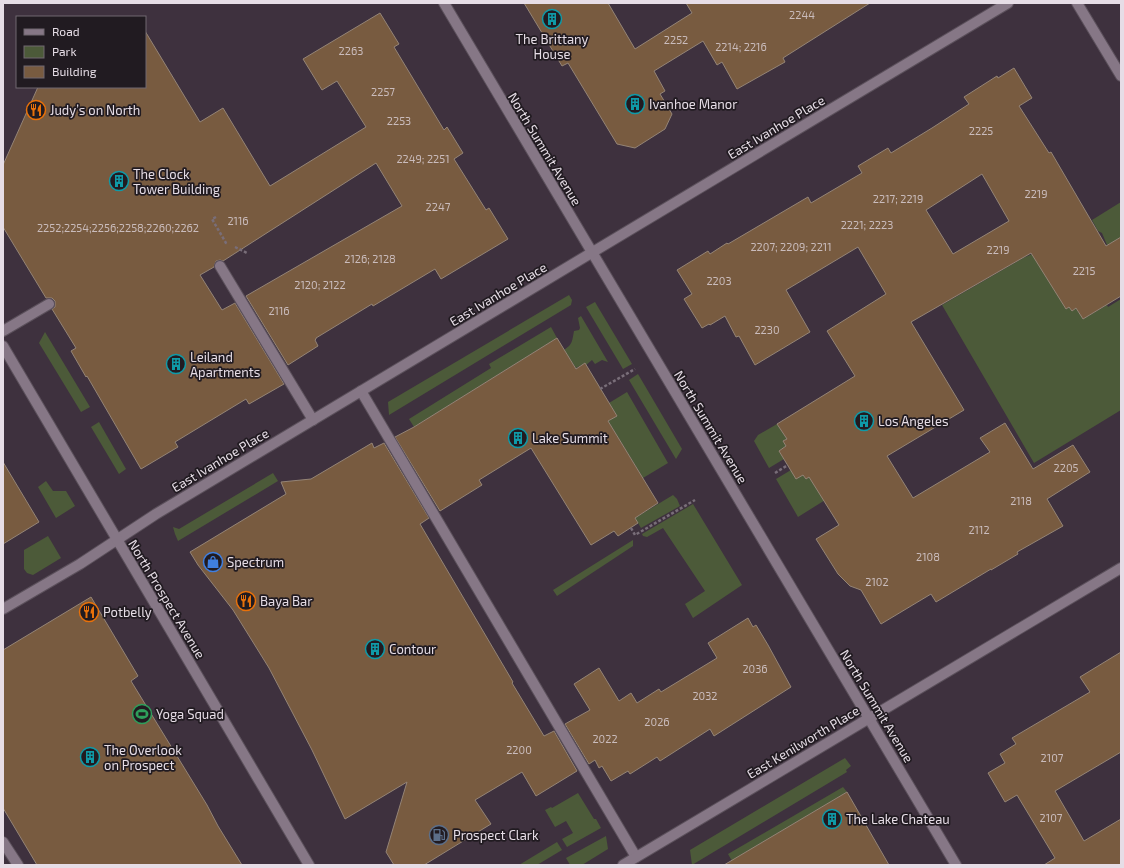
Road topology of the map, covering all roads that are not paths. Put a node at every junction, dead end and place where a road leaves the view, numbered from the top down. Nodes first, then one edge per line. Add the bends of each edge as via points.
1 (444, 3) edge
2 (1008, 3) edge
3 (1077, 3) edge
4 (1121, 76) edge
5 (592, 252) junction
6 (220, 266) dead end
7 (49, 304) dead end
8 (3, 331) edge
9 (3, 346) edge
10 (361, 391) junction
11 (313, 420) junction
12 (116, 539) junction
13 (1121, 568) edge
14 (3, 609) edge
15 (868, 718) junction
16 (3, 842) edge
17 (636, 857) junction
18 (18, 865) edge
19 (309, 865) edge
20 (622, 865) edge
21 (956, 865) edge

1 - 5 street, North Summit Avenue
2 - 5 street, East Ivanhoe Place
3 - 4 street
5 - 10 street, East Ivanhoe Place
5 - 15 street, North Summit Avenue
6 - 11 street
7 - 8 street
9 - 12 street, North Prospect Avenue
10 - 11 street, East Ivanhoe Place
10 - 17 street
11 - 12 street, East Ivanhoe Place
12 - 14 street, East Ivanhoe Place via 80,564
12 - 19 street, North Prospect Avenue
13 - 15 street, East Kenilworth Place
15 - 17 street, East Kenilworth Place
15 - 21 street, North Summit Avenue
16 - 18 street
17 - 20 street, East Kenilworth Place

